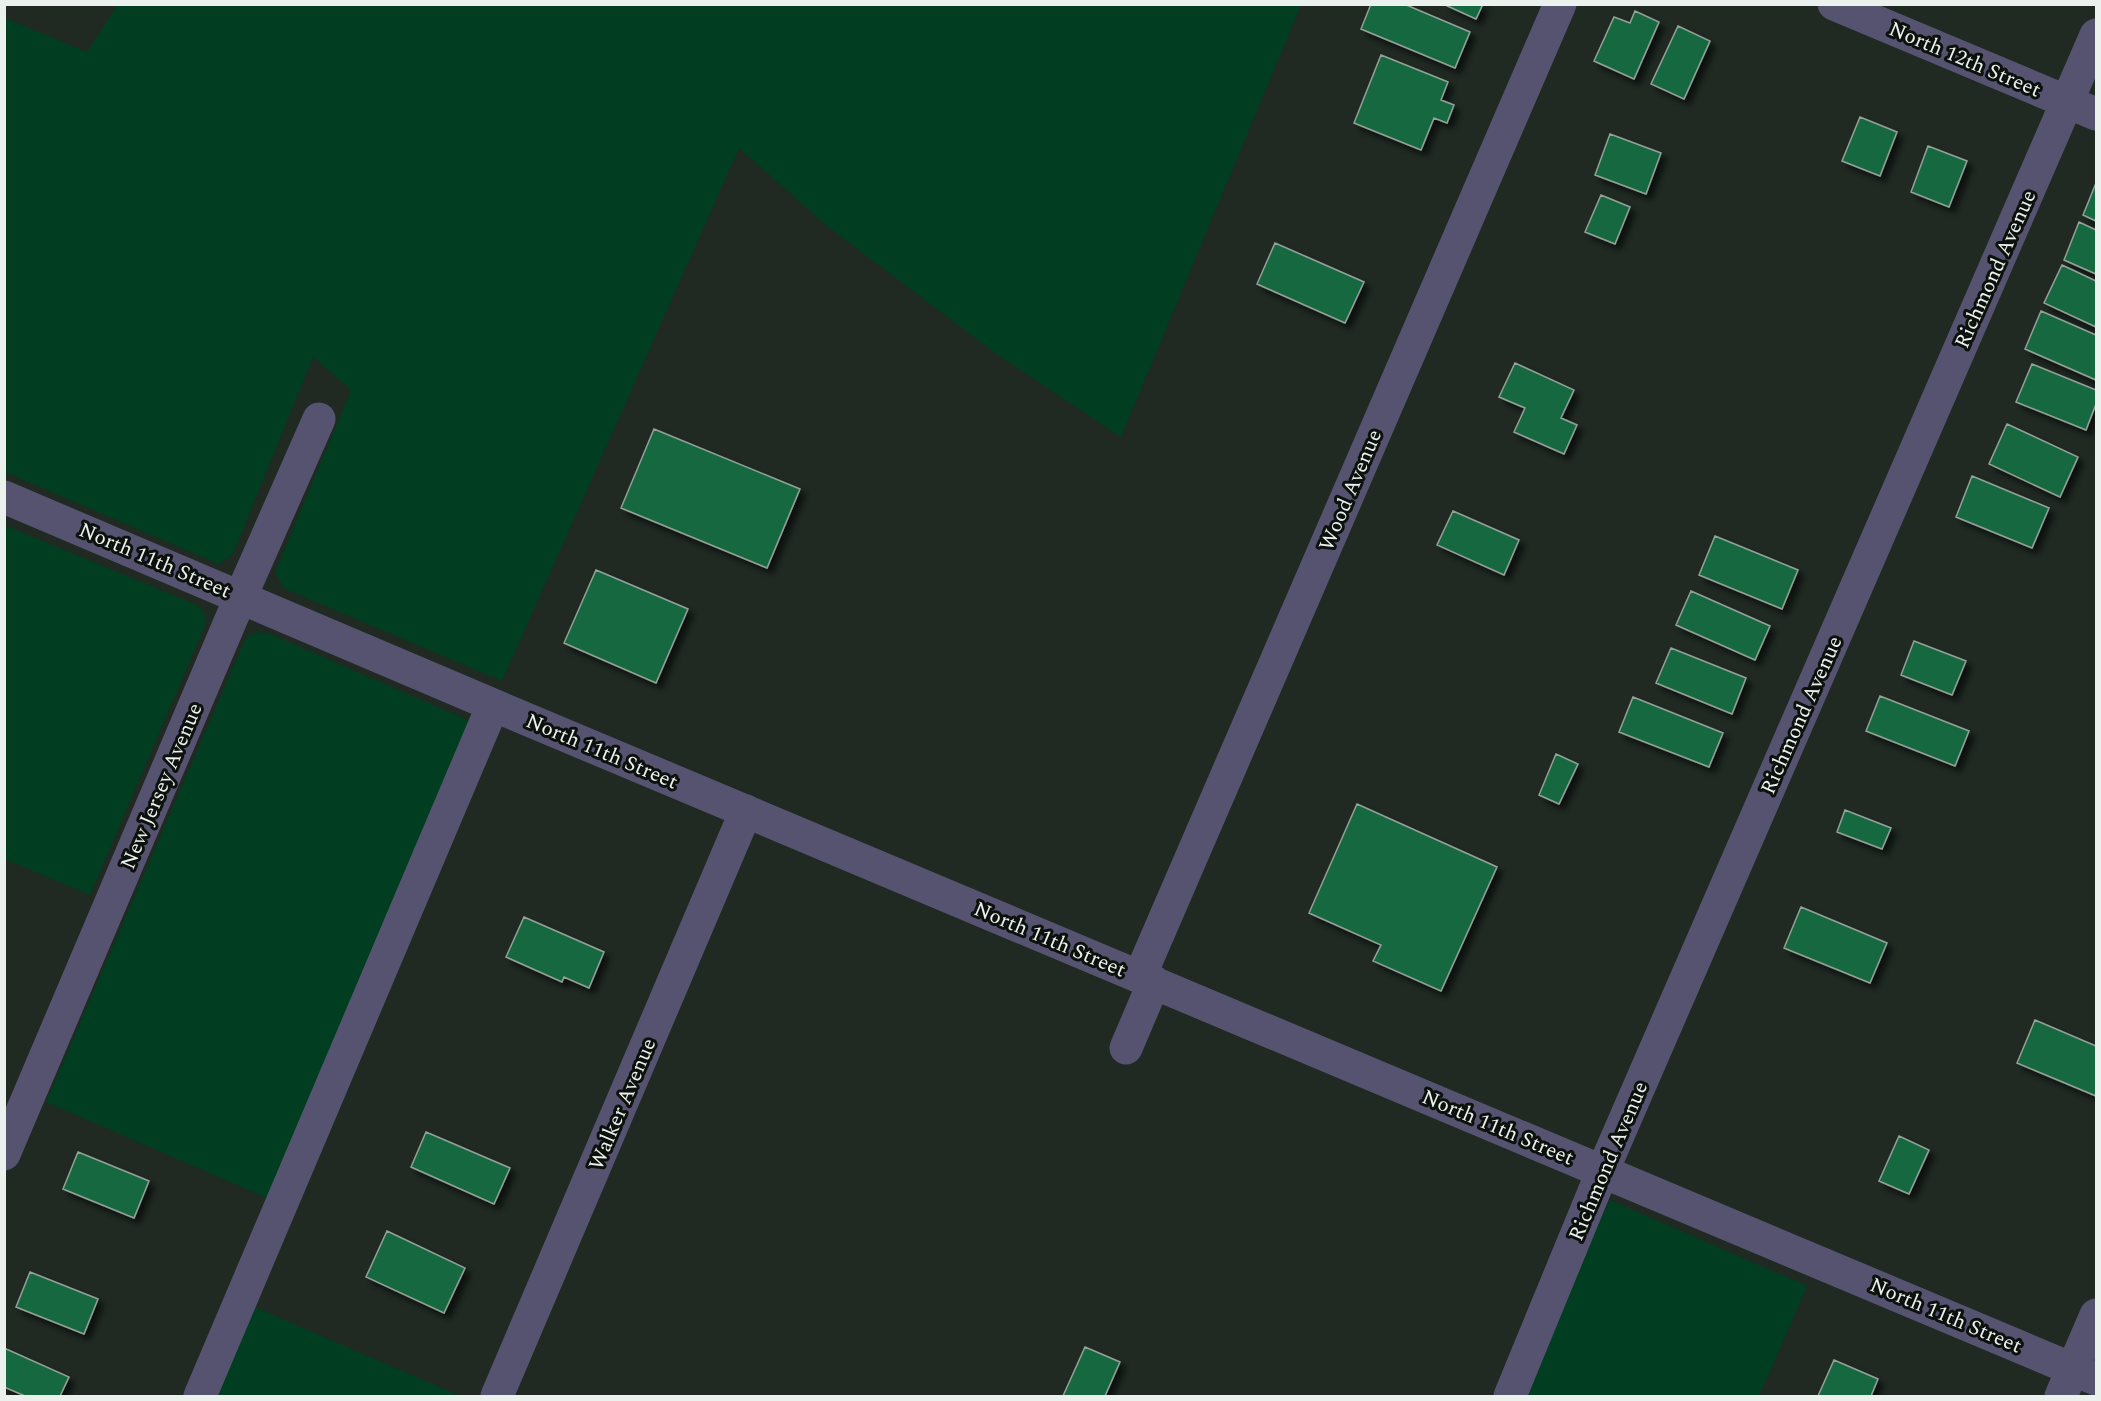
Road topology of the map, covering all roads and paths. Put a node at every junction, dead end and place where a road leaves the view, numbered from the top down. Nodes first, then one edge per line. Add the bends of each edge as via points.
1 (1560, 4) edge
2 (1834, 4) edge
3 (2097, 35) edge
4 (2082, 108) edge
5 (319, 419) dead end
6 (4, 497) edge
7 (241, 596) junction
8 (493, 705) junction
9 (746, 811) junction
10 (1147, 979) junction
11 (1126, 1048) dead end
12 (4, 1154) edge
13 (1603, 1170) junction
14 (2097, 1315) edge
15 (2077, 1382) edge
16 (200, 1396) edge
17 (497, 1396) edge
18 (1509, 1396) edge

1 - 10 street, Wood Avenue
2 - 4 street, North 12th Street
3 - 4 street, Richmond Avenue
4 - 13 street, Richmond Avenue
5 - 7 street, New Jersey Avenue
6 - 7 street, North 11th Street
7 - 8 street, North 11th Street
7 - 12 street, New Jersey Avenue
8 - 9 street, North 11th Street
8 - 16 street
9 - 10 street, North 11th Street
9 - 17 street, Walker Avenue
10 - 11 street, Wood Avenue
10 - 13 street, North 11th Street
13 - 15 street, North 11th Street
13 - 18 street, Richmond Avenue
14 - 15 street

